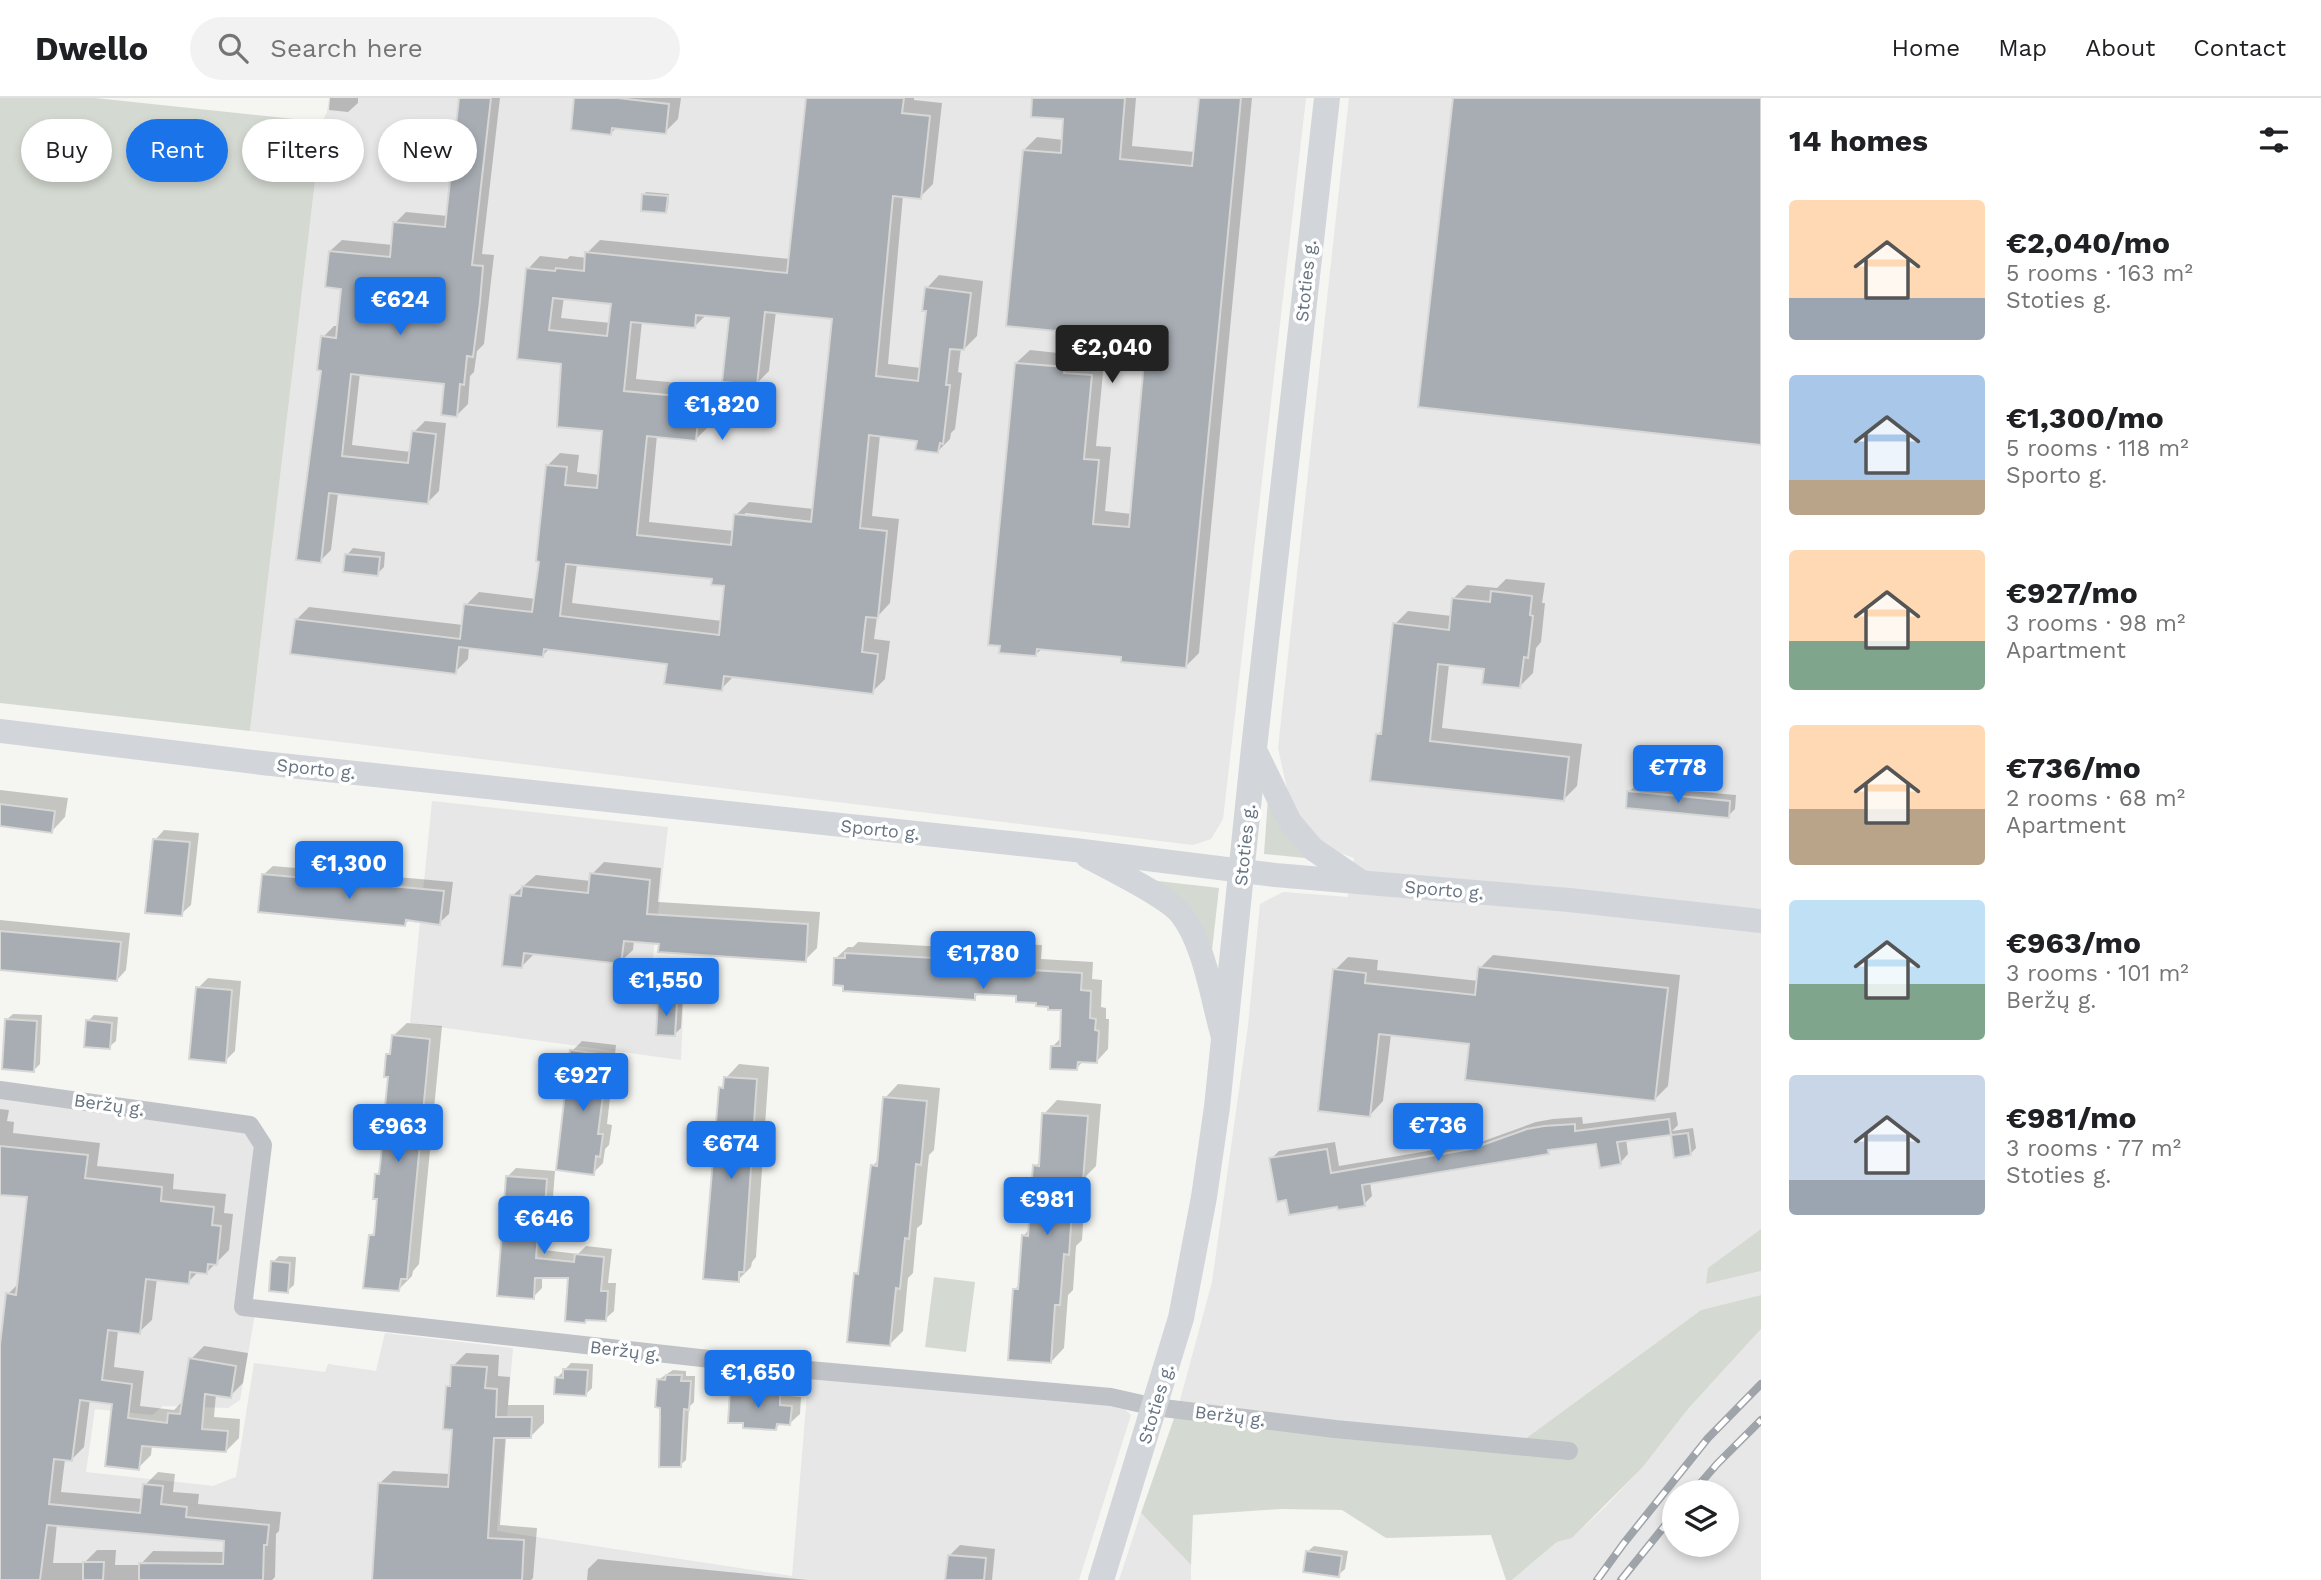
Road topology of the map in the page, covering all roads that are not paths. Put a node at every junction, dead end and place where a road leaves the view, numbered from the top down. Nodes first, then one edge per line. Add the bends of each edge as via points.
1 (1327, 98) edge
2 (0, 731) edge
3 (1254, 748) junction
4 (1075, 850) junction
5 (1242, 871) junction
6 (1364, 883) junction
7 (1761, 921) edge
8 (1224, 1041) junction
9 (0, 1090) edge
10 (1156, 1407) junction
11 (1569, 1451) dead end
12 (1101, 1580) edge

1 - 3 main road, Stoties g.
2 - 4 street, Sporto g. via 262,764
3 - 5 main road, Stoties g.
3 - 6 street via 1290,822 1313,849
4 - 5 street, Sporto g.
4 - 8 street via 1180,912 1196,938
5 - 6 street, Sporto g.
5 - 8 main road, Stoties g.
6 - 7 street, Sporto g.
8 - 10 main road, Stoties g. via 1194,1258
9 - 10 street, Beržų g. via 250,1125 263,1145 243,1307 796,1369 1111,1397
10 - 11 street, Beržų g.
10 - 12 main road, Stoties g.

